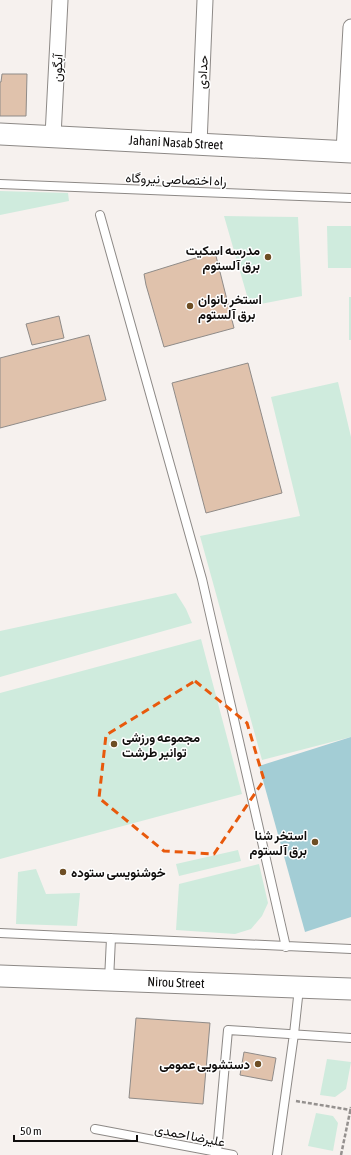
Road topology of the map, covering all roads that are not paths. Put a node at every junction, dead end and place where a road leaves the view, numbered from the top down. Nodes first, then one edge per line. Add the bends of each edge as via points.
1 (60, 0) edge
2 (205, 0) edge
3 (351, 27) edge
4 (0, 134) edge
5 (53, 136) junction
6 (199, 144) junction
7 (348, 152) edge
8 (0, 184) edge
9 (351, 198) edge
10 (100, 215) dead end
11 (0, 933) edge
12 (111, 938) junction
13 (286, 947) junction
14 (351, 949) edge
15 (0, 976) edge
16 (109, 980) junction
17 (299, 987) junction
18 (351, 989) edge
19 (294, 1034) junction
20 (351, 1038) edge
21 (95, 1129) dead end
22 (217, 1152) junction
23 (233, 1155) edge
24 (277, 1155) edge

1 - 5 street, آبگون
2 - 6 street, حدادی
3 - 7 street
4 - 5 street, Jahani Nasab Street
5 - 6 street, Jahani Nasab Street
6 - 7 street, Jahani Nasab Street
8 - 9 lane, راه اختصاصی نیروگاه
10 - 13 lane via 202,579
11 - 12 lane
12 - 13 lane
12 - 16 lane
13 - 14 lane
15 - 16 street, Nirou Street
16 - 17 street, Nirou Street
17 - 18 street, Nirou Street
17 - 19 lane
19 - 20 lane
19 - 22 lane via 228,1030
19 - 24 lane
21 - 22 lane, علیرضا احمدی
22 - 23 lane, علیرضا احمدی

